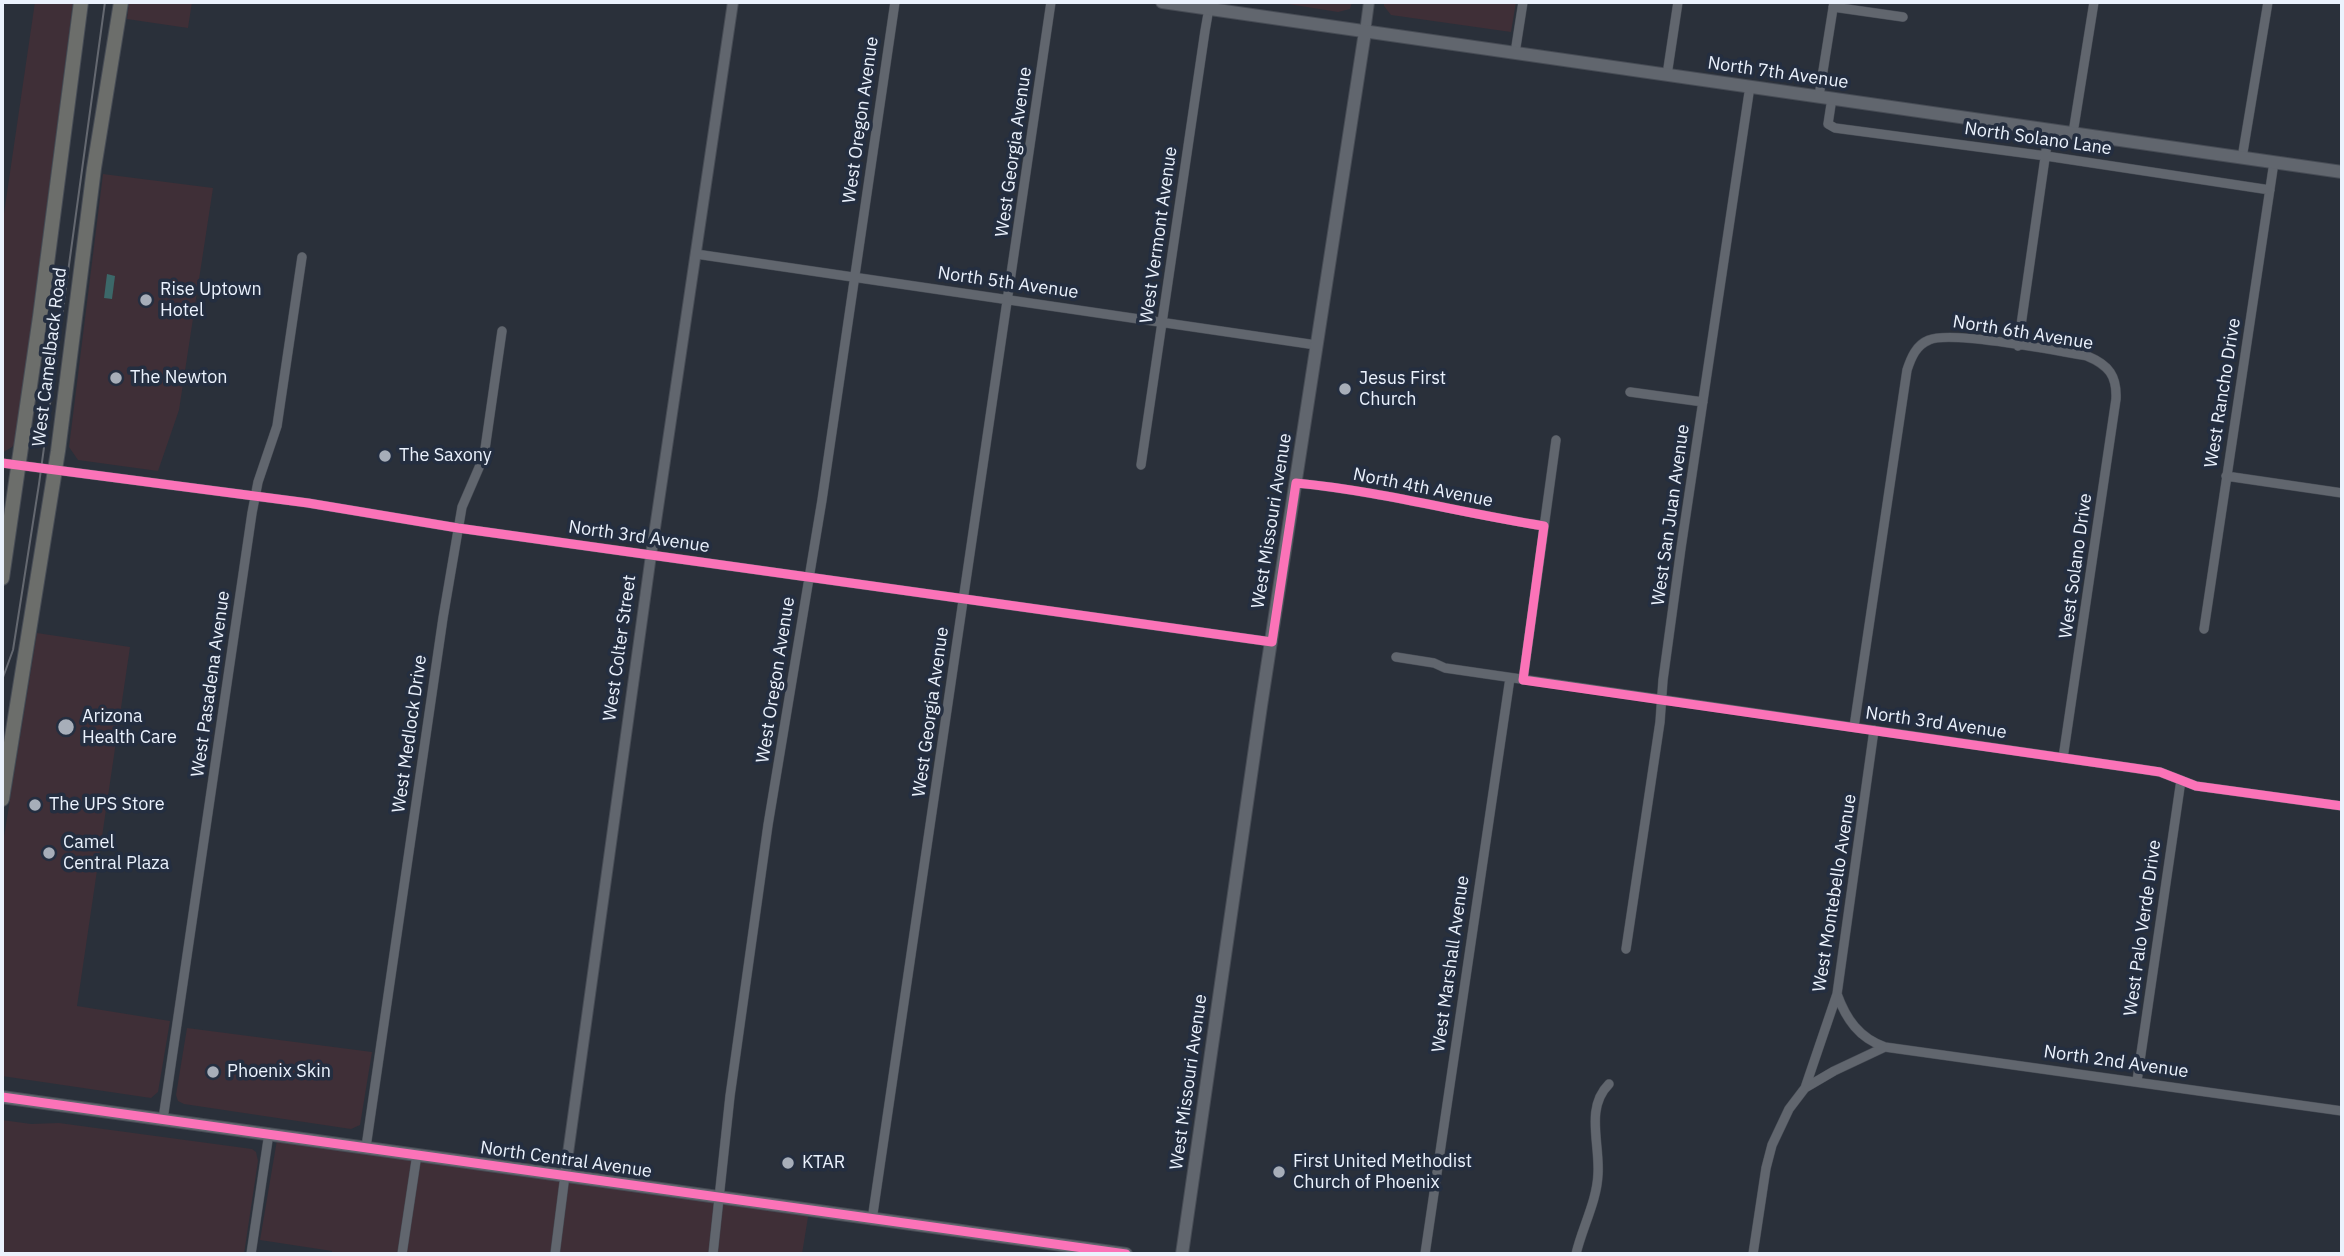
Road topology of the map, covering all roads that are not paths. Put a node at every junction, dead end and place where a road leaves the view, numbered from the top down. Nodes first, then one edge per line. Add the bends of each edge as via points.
1 (81, 2) edge
2 (121, 2) edge
3 (733, 2) edge
4 (895, 2) edge
5 (1051, 2) edge
6 (1162, 2) edge
7 (1369, 2) edge
8 (1523, 2) edge
9 (1678, 2) edge
10 (2094, 2) edge
11 (2268, 2) edge
12 (1833, 4) edge
13 (1211, 5) edge
14 (1903, 18) dead end
15 (1365, 32) junction
16 (1515, 53) junction
17 (1667, 75) junction
18 (1750, 86) junction
19 (1825, 97) junction
20 (2049, 130) junction
21 (2073, 133) junction
22 (2046, 156) junction
23 (2242, 158) junction
24 (2274, 162) junction
25 (2342, 172) edge
26 (2270, 190) junction
27 (696, 254) junction
28 (302, 257) dead end
29 (854, 277) junction
30 (1009, 299) junction
31 (1162, 322) junction
32 (502, 331) dead end
33 (1316, 345) junction
34 (2018, 346) junction
35 (2115, 378) joint
36 (1630, 392) dead end
37 (1703, 402) junction
38 (1556, 440) dead end
39 (2, 463) edge
40 (19, 465) junction
41 (1141, 466) dead end
42 (55, 469) junction
43 (2226, 476) junction
44 (1296, 482) junction
45 (2342, 493) edge
46 (255, 496) junction
47 (1544, 526) junction
48 (458, 528) junction
49 (651, 555) junction
50 (808, 577) junction
51 (2, 578) edge
52 (964, 599) junction
53 (2204, 629) dead end
54 (1272, 642) junction
55 (1396, 657) dead end
56 (1510, 678) junction
57 (1523, 680) junction
58 (1661, 700) junction
59 (1854, 727) junction
60 (1874, 730) junction
61 (2063, 758) junction
62 (2181, 780) junction
63 (2, 799) edge
64 (2342, 806) edge
65 (1626, 949) dead end
66 (1837, 995) junction
67 (1885, 1046) junction
68 (2137, 1081) junction
69 (1609, 1084) dead end
70 (1805, 1088) junction
71 (2, 1097) edge
72 (2342, 1111) edge
73 (163, 1119) junction
74 (269, 1133) junction
75 (366, 1147) junction
76 (418, 1154) junction
77 (565, 1175) junction
78 (719, 1198) junction
79 (872, 1220) junction
80 (251, 1254) edge
81 (402, 1254) edge
82 (555, 1254) edge
83 (713, 1254) edge
84 (1126, 1254) edge
85 (1182, 1254) edge
86 (1425, 1254) edge
87 (1576, 1254) edge
88 (1753, 1254) edge

1 - 40 main road, West Camelback Road
2 - 42 main road, West Camelback Road
3 - 27 street, West Colter Street
4 - 29 street, West Oregon Avenue
5 - 30 street, West Georgia Avenue
6 - 13 main road, North 7th Avenue
7 - 15 street, West Missouri Avenue
8 - 16 street
9 - 17 street
10 - 21 street
11 - 23 street
12 - 14 street
12 - 19 street
13 - 15 main road, North 7th Avenue
13 - 31 street, West Vermont Avenue
15 - 16 main road, North 7th Avenue
15 - 33 main road, West Missouri Avenue
16 - 17 main road, North 7th Avenue
17 - 18 main road, North 7th Avenue
18 - 19 main road, North 7th Avenue
18 - 37 street, West San Juan Avenue
19 - 20 main road, North 7th Avenue
19 - 22 street, North Solano Lane via 1828,124 1835,128
20 - 21 main road, North 7th Avenue
20 - 22 street
21 - 23 main road, North 7th Avenue
22 - 26 street, North Solano Lane
22 - 34 street
23 - 24 main road, North 7th Avenue
24 - 25 main road, North 7th Avenue
24 - 26 street, West Rancho Drive
26 - 43 street, West Rancho Drive
27 - 29 street, North 5th Avenue
27 - 49 street, West Colter Street
28 - 46 street, West Pasadena Avenue via 277,426
29 - 30 street, North 5th Avenue
29 - 50 street, West Oregon Avenue
30 - 31 street, North 5th Avenue
30 - 52 street, West Georgia Avenue
31 - 33 street, North 5th Avenue
31 - 41 street, West Vermont Avenue
32 - 48 street, West Medlock Drive via 484,456
33 - 44 main road, West Missouri Avenue
34 - 35 street, North 6th Avenue via 2087,356 2100,361
34 - 59 street, North 6th Avenue via 1943,336 1919,346 1907,370
35 - 61 street, West Solano Drive via 2116,399
36 - 37 street
37 - 58 street, West San Juan Avenue
38 - 47 street
39 - 40 street, North 3rd Avenue
40 - 42 street, North 3rd Avenue
40 - 51 main road, West Camelback Road
42 - 46 street, North 3rd Avenue
42 - 63 main road, West Camelback Road
43 - 45 street
43 - 53 street, West Rancho Drive
44 - 47 street, North 4th Avenue
44 - 54 main road, West Missouri Avenue
46 - 48 street, North 3rd Avenue
46 - 73 street, West Pasadena Avenue
47 - 57 street
48 - 49 street, North 3rd Avenue
48 - 75 street, West Medlock Drive
49 - 50 street, North 3rd Avenue
49 - 77 street, West Colter Street
50 - 52 street, North 3rd Avenue
50 - 78 street, West Oregon Avenue via 768,825
52 - 54 street, North 3rd Avenue
52 - 79 street, West Georgia Avenue
54 - 85 main road, West Missouri Avenue
55 - 56 street, North 3rd Avenue
56 - 57 street, North 3rd Avenue
56 - 86 street, West Marshall Avenue
57 - 58 street, North 3rd Avenue
58 - 59 street, North 3rd Avenue
58 - 65 street, West San Juan Avenue
59 - 60 street, North 3rd Avenue
60 - 61 street, North 3rd Avenue
60 - 66 street, West Montebello Avenue
61 - 62 street, North 3rd Avenue via 2160,772
62 - 64 street, North 3rd Avenue via 2196,786
62 - 68 street, West Palo Verde Drive
66 - 67 street, North 2nd Avenue via 1858,1031
66 - 70 street, West Montebello Avenue
67 - 68 street, North 2nd Avenue
67 - 70 street
68 - 72 street, North 2nd Avenue
69 - 87 street via 1595,1109 1598,1183
70 - 88 street, West Montebello Avenue via 1772,1145
71 - 73 main road, North Central Avenue
73 - 74 main road, North Central Avenue
74 - 75 main road, North Central Avenue
74 - 80 street
75 - 76 main road, North Central Avenue
76 - 77 main road, North Central Avenue
76 - 81 street
77 - 78 main road, North Central Avenue
77 - 82 street
78 - 79 main road, North Central Avenue
78 - 83 street, West Oregon Avenue
79 - 84 main road, North Central Avenue

